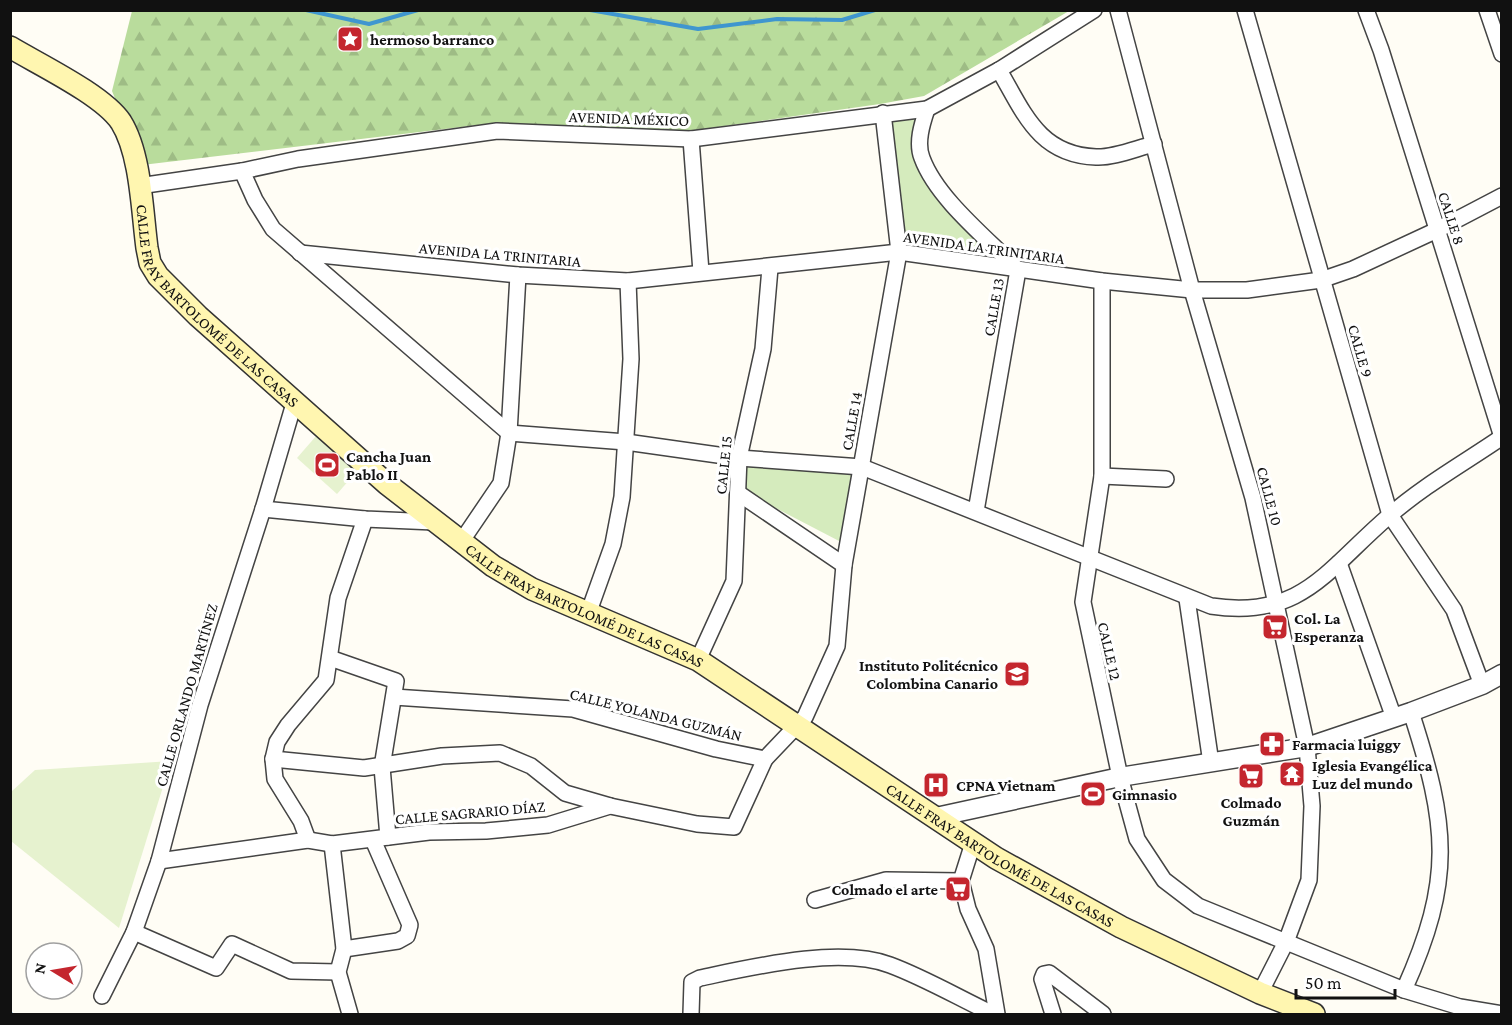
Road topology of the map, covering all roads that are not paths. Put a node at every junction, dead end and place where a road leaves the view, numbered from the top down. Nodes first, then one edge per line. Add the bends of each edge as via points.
1 (1094, 10) edge
2 (1118, 10) edge
3 (1245, 10) edge
4 (1366, 10) edge
5 (1487, 10) edge
6 (10, 47) edge
7 (1502, 54) edge
8 (999, 70) junction
9 (927, 109) junction
10 (883, 113) junction
11 (691, 139) junction
12 (1154, 144) junction
13 (242, 171) junction
14 (139, 186) junction
15 (1502, 196) edge
16 (1437, 230) junction
17 (899, 252) junction
18 (300, 253) junction
19 (770, 268) junction
20 (1018, 270) junction
21 (701, 272) junction
22 (518, 275) junction
23 (1321, 280) junction
24 (628, 281) junction
25 (1102, 281) junction
26 (1192, 290) junction
27 (295, 400) junction
28 (509, 433) junction
29 (1502, 437) edge
30 (626, 442) junction
31 (739, 458) junction
32 (862, 467) junction
33 (1102, 476) junction
34 (1166, 479) dead end
35 (738, 493) junction
36 (263, 509) junction
37 (976, 511) junction
38 (1390, 514) junction
39 (365, 519) junction
40 (434, 522) junction
41 (461, 542) junction
42 (1088, 558) junction
43 (1339, 563) junction
44 (844, 565) junction
45 (1187, 599) junction
46 (1278, 605) junction
47 (588, 614) junction
48 (330, 658) junction
49 (698, 660) junction
50 (1502, 674) edge
51 (1482, 685) junction
52 (394, 697) junction
53 (1402, 715) junction
54 (795, 725) junction
55 (1307, 747) junction
56 (273, 759) junction
57 (765, 759) junction
58 (1210, 763) junction
59 (382, 767) junction
60 (1120, 777) junction
61 (610, 806) junction
62 (936, 817) junction
63 (380, 838) junction
64 (308, 840) junction
65 (973, 843) junction
66 (332, 844) junction
67 (159, 861) junction
68 (961, 881) junction
69 (815, 900) dead end
70 (134, 932) junction
71 (1286, 942) junction
72 (344, 949) junction
73 (338, 972) junction
74 (1404, 990) junction
75 (1260, 993) junction
76 (102, 996) dead end
77 (350, 1014) edge
78 (691, 1014) edge
79 (995, 1014) edge
80 (1053, 1014) edge
81 (1103, 1014) edge
82 (1314, 1014) edge
83 (1502, 1014) edge

1 - 8 street, AVENIDA MÉXICO
2 - 12 street, CALLE 10
3 - 23 street, CALLE 9
4 - 16 street, CALLE 8
5 - 7 street
6 - 14 main road, CALLE FRAY BARTOLOMÉ DE LAS CASAS via 105,105 121,122 132,146
8 - 9 street, AVENIDA MÉXICO
8 - 12 street via 1036,133 1066,152 1097,158
9 - 10 street, AVENIDA MÉXICO
9 - 20 street, CALLE 13 via 920,131 922,157 941,190
10 - 11 street, AVENIDA MÉXICO
10 - 17 street, CALLE 14
11 - 13 street, AVENIDA MÉXICO via 497,131 298,159
11 - 21 street
12 - 26 street, CALLE 10
13 - 14 street, AVENIDA MÉXICO
13 - 18 street via 273,229
14 - 27 main road, CALLE FRAY BARTOLOMÉ DE LAS CASAS via 150,263 158,276
15 - 16 street, AVENIDA LA TRINITARIA
16 - 23 street, AVENIDA LA TRINITARIA
16 - 29 street, CALLE 8
17 - 19 street, AVENIDA LA TRINITARIA
17 - 20 street, AVENIDA LA TRINITARIA
17 - 32 street, CALLE 14
18 - 22 street, AVENIDA LA TRINITARIA
18 - 28 street
19 - 21 street, AVENIDA LA TRINITARIA
19 - 31 street, CALLE 15 via 763,349
20 - 25 street, AVENIDA LA TRINITARIA
20 - 37 street, CALLE 13
21 - 24 street, AVENIDA LA TRINITARIA
22 - 24 street, AVENIDA LA TRINITARIA
22 - 28 street
23 - 26 street, AVENIDA LA TRINITARIA via 1258,290
23 - 38 street, CALLE 9
24 - 30 street via 632,359
25 - 26 street, AVENIDA LA TRINITARIA
25 - 33 street, CALLE 12
26 - 46 street, CALLE 10 via 1253,498
27 - 36 street, CALLE ORLANDO MARTÍNEZ
27 - 40 main road, CALLE FRAY BARTOLOMÉ DE LAS CASAS
28 - 30 street
28 - 41 street via 498,491
29 - 38 street
30 - 31 street
30 - 47 street via 613,544
31 - 32 street
31 - 35 street, CALLE 15
32 - 37 street
32 - 44 street, CALLE 14
33 - 34 street
33 - 42 street, CALLE 12
35 - 44 street
35 - 49 street, CALLE 15 via 732,588
36 - 39 street
36 - 67 street, CALLE ORLANDO MARTÍNEZ via 200,705
37 - 42 street
38 - 43 street
38 - 51 street, CALLE 9 via 1454,610
39 - 40 street
39 - 48 street via 338,598
40 - 41 main road, CALLE FRAY BARTOLOMÉ DE LAS CASAS
41 - 47 main road, CALLE FRAY BARTOLOMÉ DE LAS CASAS via 532,589
42 - 45 street
42 - 60 street, CALLE 12 via 1084,615
43 - 46 street
43 - 53 street
44 - 54 street, CALLE 14 via 835,654 805,717
45 - 46 street via 1235,610
45 - 58 street
46 - 55 street, CALLE 10
47 - 49 main road, CALLE FRAY BARTOLOMÉ DE LAS CASAS
48 - 52 street via 396,681
48 - 56 street via 326,680 288,725 277,742
49 - 54 main road, CALLE FRAY BARTOLOMÉ DE LAS CASAS
50 - 51 street
51 - 53 street
52 - 57 street, CALLE YOLANDA GUZMÁN via 573,710
52 - 59 street
53 - 55 street
53 - 74 street via 1428,765 1442,852 1424,945
54 - 57 street, CALLE SAGRARIO DÍAZ
54 - 62 main road, CALLE FRAY BARTOLOMÉ DE LAS CASAS
55 - 58 street
55 - 71 street, CALLE 10 via 1312,806 1309,880
56 - 59 street
56 - 64 street via 275,779
57 - 61 street, CALLE SAGRARIO DÍAZ via 734,827 697,824
58 - 60 street
59 - 61 street via 442,756 500,753 531,766 565,793
59 - 63 street
60 - 62 street
60 - 71 street, CALLE 12 via 1137,839 1164,880 1198,906
61 - 63 street, CALLE SAGRARIO DÍAZ via 548,825
62 - 65 main road, CALLE FRAY BARTOLOMÉ DE LAS CASAS
63 - 66 street, CALLE SAGRARIO DÍAZ
63 - 72 street via 410,930 398,941
64 - 66 street, CALLE SAGRARIO DÍAZ
64 - 67 street, CALLE SAGRARIO DÍAZ
65 - 68 street
65 - 75 main road, CALLE FRAY BARTOLOMÉ DE LAS CASAS via 1121,927
66 - 72 street
67 - 70 street, CALLE ORLANDO MARTÍNEZ
68 - 69 street via 886,880
68 - 79 street via 968,909 986,949
70 - 73 street via 216,968 232,944 291,971
70 - 76 street, CALLE ORLANDO MARTÍNEZ
71 - 74 street, CALLE 12
71 - 75 street, CALLE 10
72 - 73 street
73 - 77 street
74 - 83 street, CALLE 12 via 1460,1007
75 - 82 main road, CALLE FRAY BARTOLOMÉ DE LAS CASAS
78 - 79 street via 690,989 692,982 700,978 772,964 847,957 889,964
80 - 81 street via 1042,979 1049,973

